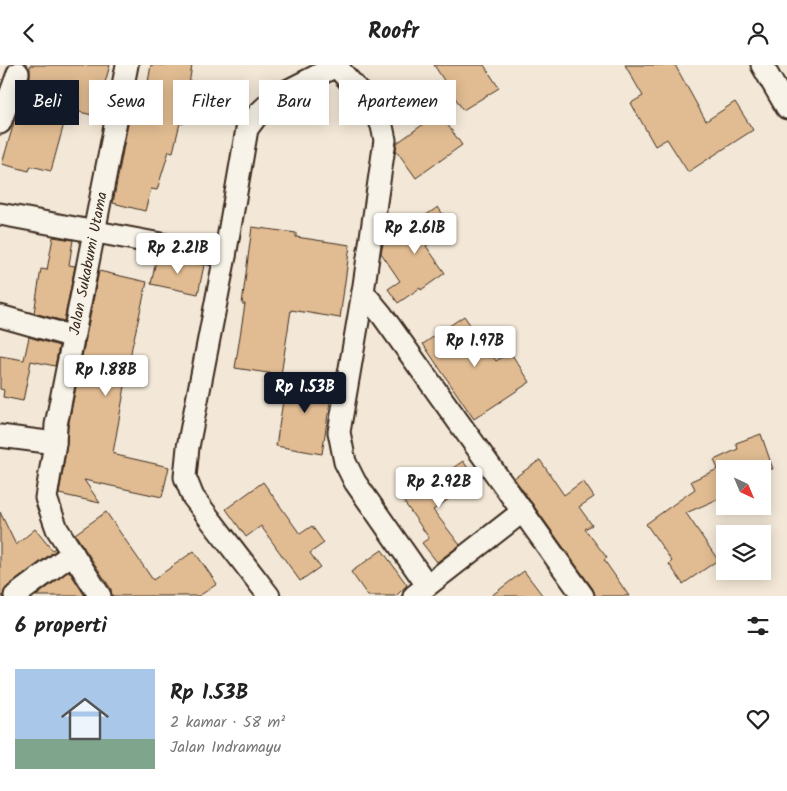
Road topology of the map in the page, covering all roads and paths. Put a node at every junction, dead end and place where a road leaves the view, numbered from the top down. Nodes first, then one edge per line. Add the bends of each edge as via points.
1 (127, 65) edge
2 (337, 65) edge
3 (762, 65) edge
4 (20, 69) edge
5 (0, 88) edge
6 (787, 108) edge
7 (0, 123) edge
8 (0, 214) edge
9 (95, 232) junction
10 (225, 256) junction
11 (363, 292) junction
12 (0, 316) edge
13 (74, 337) junction
14 (0, 436) edge
15 (55, 443) junction
16 (523, 511) junction
17 (73, 553) junction
18 (420, 591) edge
19 (15, 596) edge
20 (100, 596) edge
21 (269, 596) edge
22 (583, 596) edge

1 - 9 street, Jalan Sukabumi Utama
2 - 10 street via 277,96 247,129
2 - 11 street via 375,109 385,140
3 - 6 street
4 - 5 street
4 - 7 street
8 - 9 street
9 - 10 street
9 - 13 street, Jalan Sukabumi Utama
10 - 21 street via 185,477 193,497
11 - 16 street
11 - 18 street via 339,432 345,462
12 - 13 street
13 - 15 street, Jalan Sukabumi Utama
14 - 15 street
15 - 17 street, Jalan Sukabumi Utama via 46,498 57,529
16 - 18 street
16 - 22 street
17 - 19 street
17 - 20 street, Jalan Sukabumi Utama

